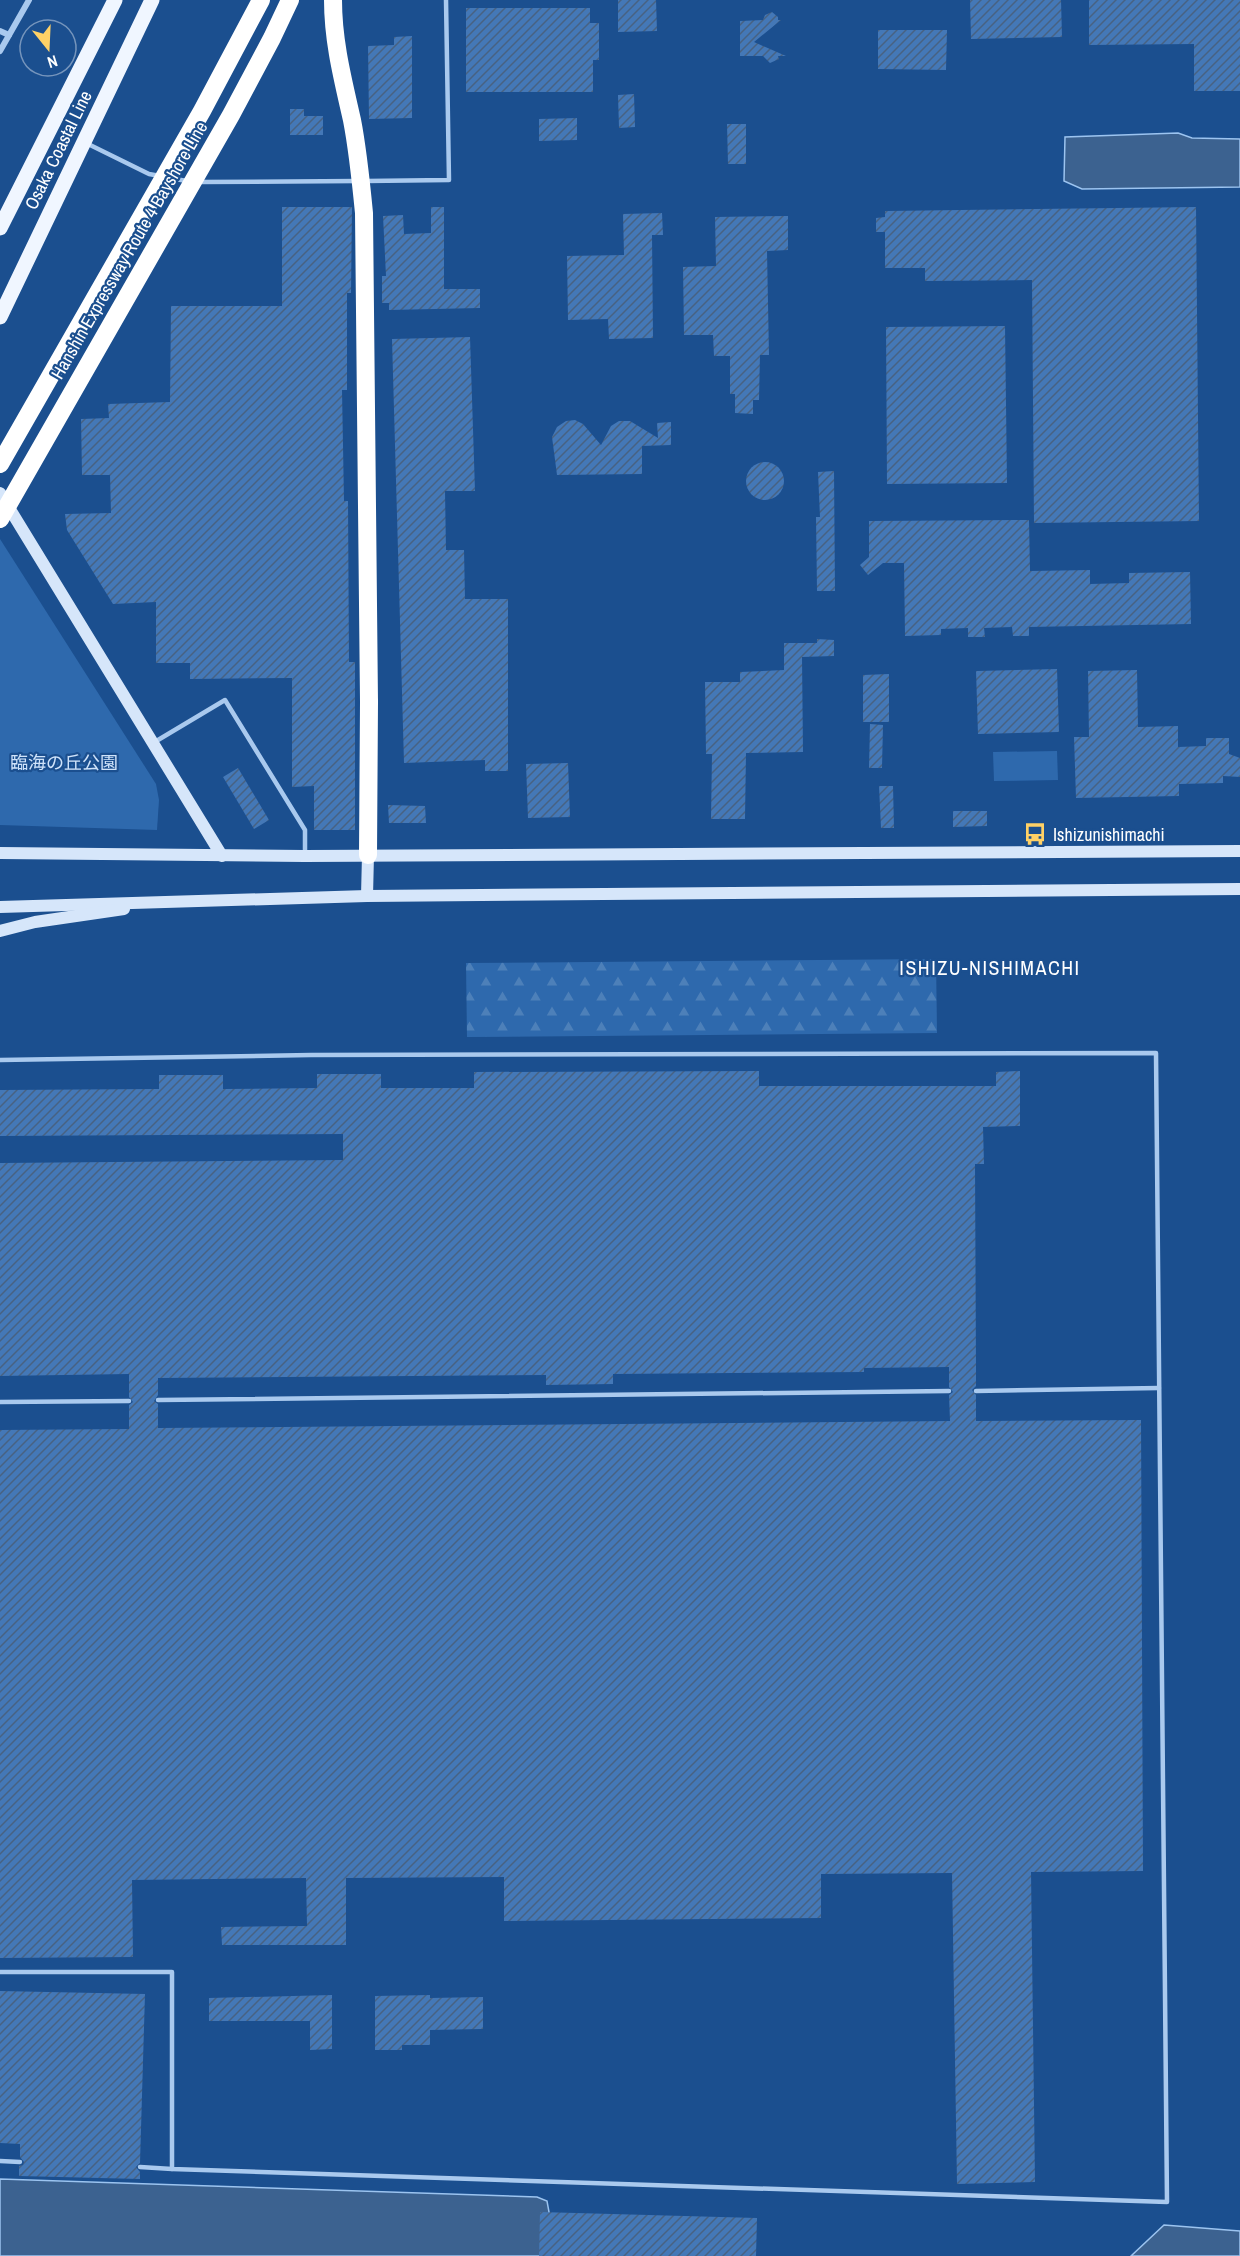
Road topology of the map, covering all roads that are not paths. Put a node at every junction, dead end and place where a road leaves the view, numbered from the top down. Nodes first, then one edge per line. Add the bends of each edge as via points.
1 (29, 0) edge
2 (115, 0) edge
3 (152, 0) edge
4 (261, 0) edge
5 (290, 0) edge
6 (333, 0) edge
7 (446, 0) edge
8 (0, 31) edge
9 (9, 35) junction
10 (0, 51) edge
11 (84, 142) junction
12 (0, 228) edge
13 (111, 269) junction
14 (0, 317) edge
15 (0, 453) edge
16 (0, 464) edge
17 (0, 493) edge
18 (0, 519) edge
19 (153, 743) junction
20 (1240, 851) edge
21 (0, 853) edge
22 (368, 855) junction
23 (222, 856) junction
24 (305, 856) junction
25 (1240, 889) edge
26 (367, 896) junction
27 (196, 900) junction
28 (0, 907) edge
29 (0, 931) edge
30 (0, 1060) edge
31 (1159, 1388) junction
32 (976, 1390) dead end
33 (949, 1391) dead end
34 (158, 1400) dead end
35 (129, 1401) dead end
36 (0, 1402) edge
37 (0, 1972) edge
38 (0, 2161) edge
39 (20, 2162) dead end
40 (140, 2168) dead end
41 (172, 2169) junction

1 - 9 street
2 - 12 main road, Osaka Coastal Line
3 - 11 main road, Osaka Coastal Line
4 - 13 highway, Hanshin Expressway Route 4 Bayshore Line, bridge
5 - 18 highway, Hanshin Expressway Route 4 Bayshore Line, bridge via 231,115
6 - 22 highway, bridge via 337,56 357,149 364,213
7 - 11 lane via 448,180 200,183 149,174
8 - 9 street
9 - 10 street
11 - 14 main road, Osaka Coastal Line
13 - 15 highway, bridge
13 - 16 highway, Hanshin Expressway Route 4 Bayshore Line, bridge
17 - 19 street
19 - 23 street
19 - 24 lane via 225,700 305,830
20 - 22 street
21 - 23 street
22 - 24 street
22 - 26 street
23 - 24 street
25 - 26 street
26 - 27 street
27 - 28 street
27 - 29 street via 35,922
30 - 31 lane via 311,1055 1156,1053
31 - 32 lane
31 - 41 lane via 1167,2202
33 - 34 lane
35 - 36 lane
37 - 41 lane via 172,1972
38 - 39 lane
40 - 41 lane

